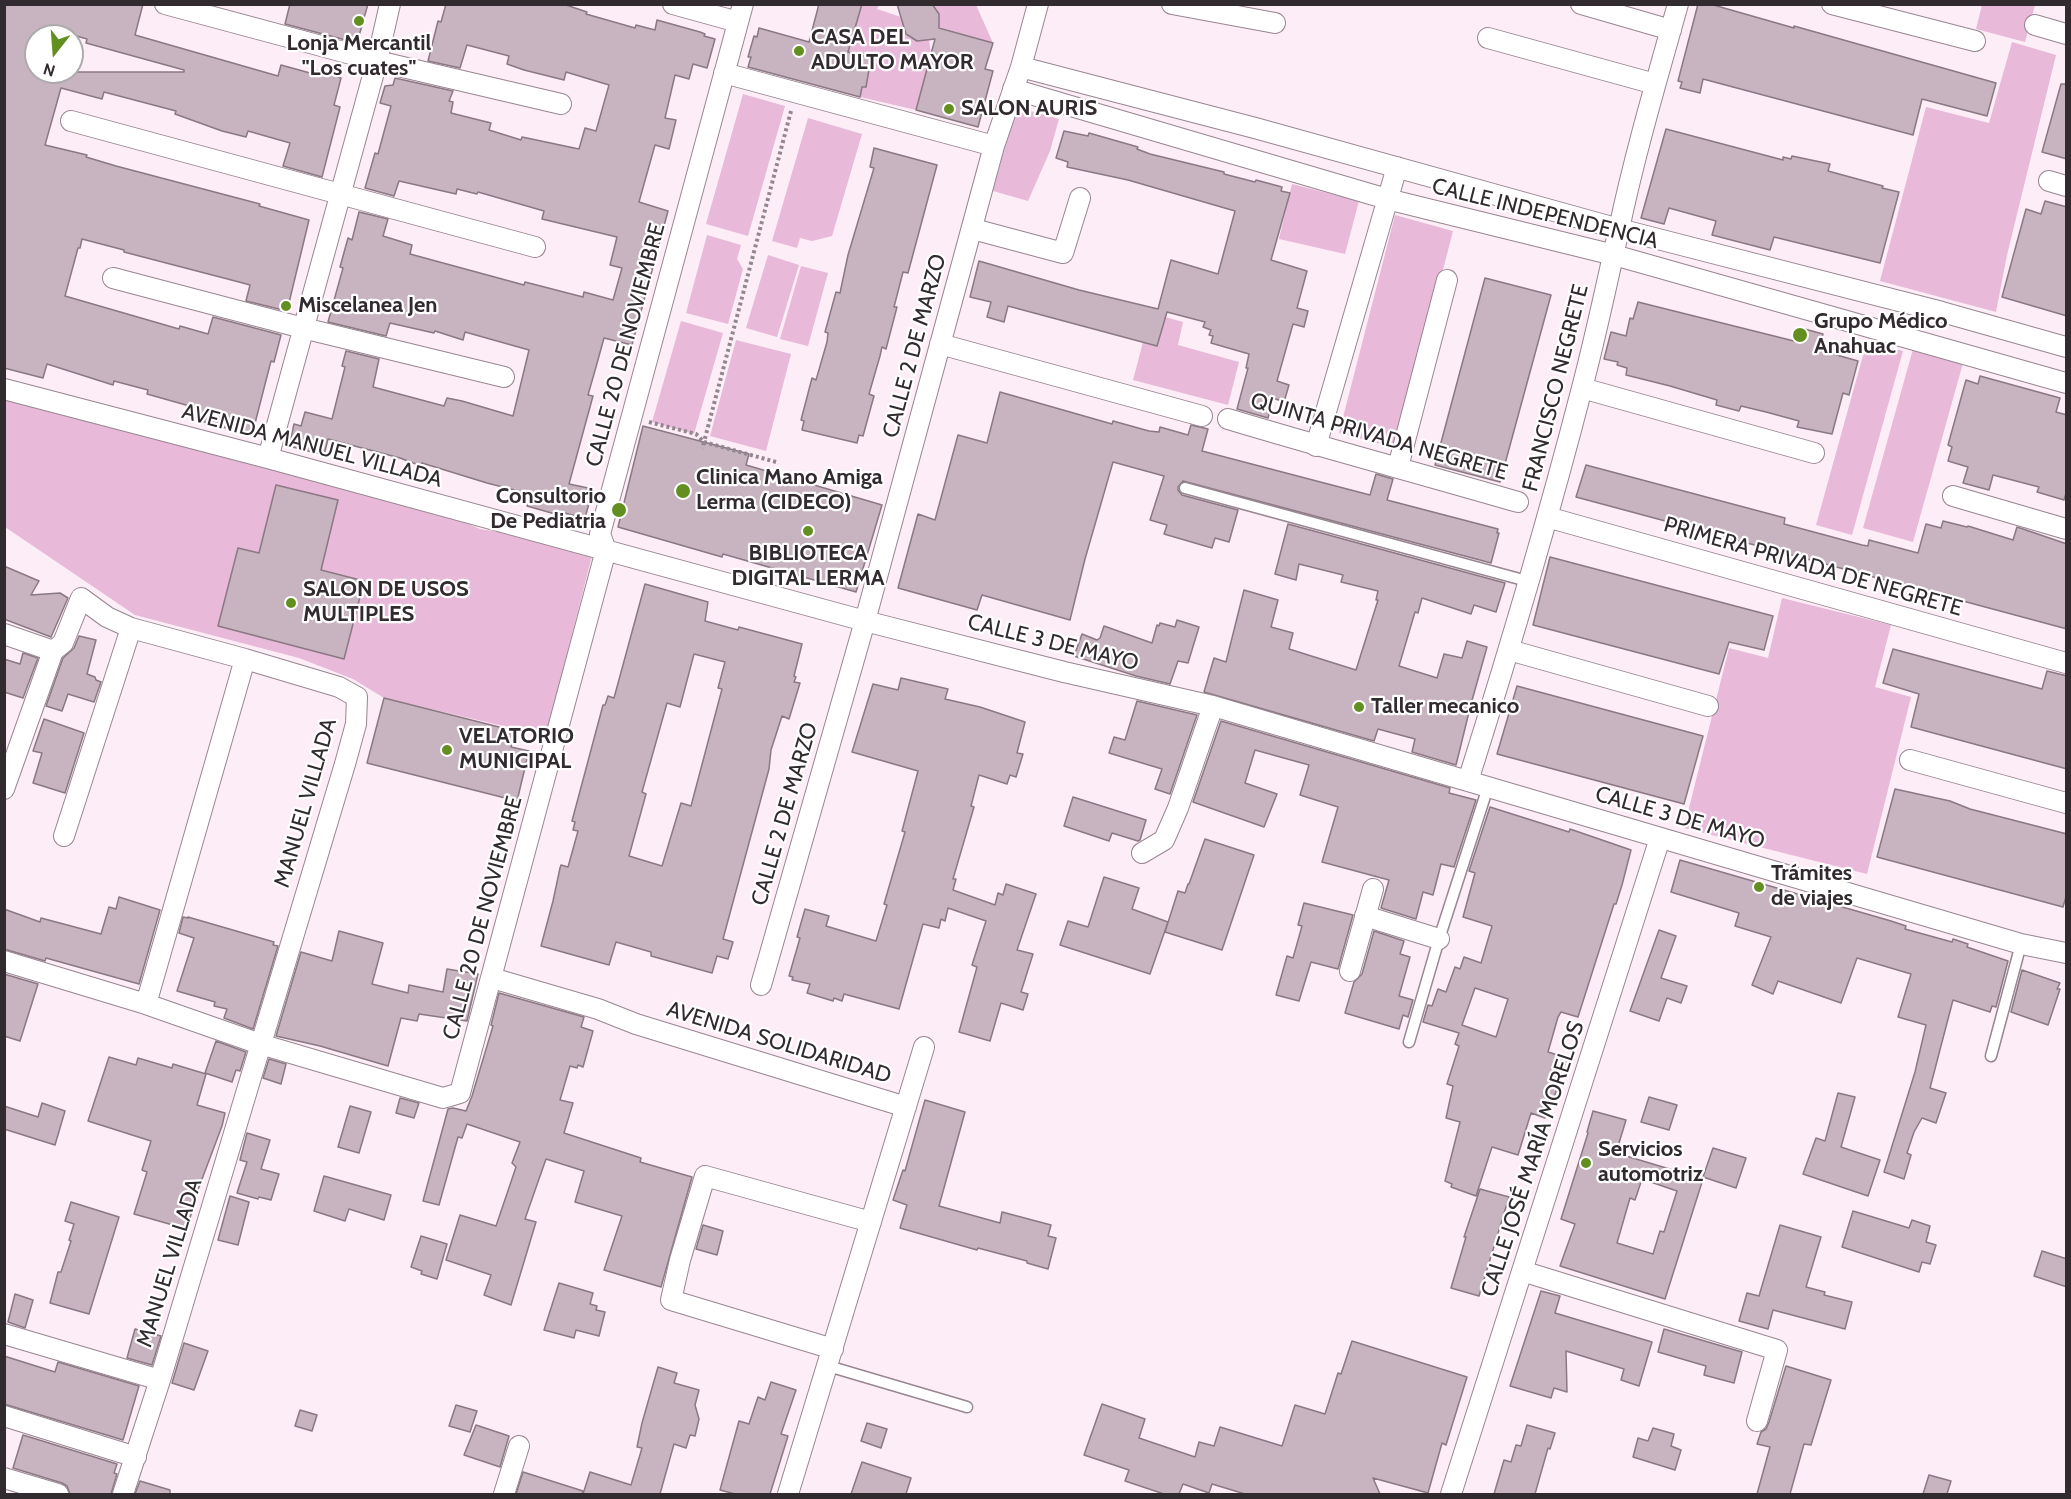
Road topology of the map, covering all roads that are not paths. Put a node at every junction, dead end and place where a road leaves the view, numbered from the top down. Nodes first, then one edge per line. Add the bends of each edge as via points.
1 (165, 4) edge
2 (390, 4) edge
3 (673, 4) edge
4 (1172, 4) edge
5 (1678, 4) edge
6 (1832, 4) edge
7 (1582, 5) edge
8 (740, 13) edge
9 (1034, 16) edge
10 (1275, 23) dead end
11 (2035, 25) dead end
12 (1671, 30) junction
13 (2067, 34) edge
14 (1488, 38) dead end
15 (1975, 41) dead end
16 (377, 61) junction
17 (1021, 67) junction
18 (724, 73) junction
19 (1655, 84) junction
20 (1013, 89) junction
21 (561, 104) dead end
22 (71, 121) dead end
23 (1255, 128) junction
24 (994, 146) junction
25 (1248, 157) junction
26 (1397, 167) junction
27 (339, 193) junction
28 (1080, 198) dead end
29 (1387, 199) junction
30 (973, 229) junction
31 (1618, 229) junction
32 (535, 247) dead end
33 (1614, 255) junction
34 (113, 278) dead end
35 (1447, 280) dead end
36 (1942, 312) junction
37 (303, 328) junction
38 (940, 344) junction
39 (1932, 345) junction
40 (2067, 347) edge
41 (504, 377) dead end
42 (2067, 383) edge
43 (1582, 388) junction
44 (4, 389) edge
45 (1202, 417) dead end
46 (1228, 419) dead end
47 (1316, 446) junction
48 (1814, 453) dead end
49 (268, 458) junction
50 (1398, 467) junction
51 (1185, 488) dead end
52 (1953, 496) dead end
53 (1518, 502) dead end
54 (1547, 517) junction
55 (2067, 529) edge
56 (606, 550) junction
57 (1527, 581) junction
58 (865, 621) junction
59 (130, 628) junction
60 (4, 634) edge
61 (1509, 650) junction
62 (53, 651) junction
63 (245, 659) junction
64 (2067, 663) edge
65 (1213, 705) junction
66 (1708, 706) dead end
67 (1910, 760) dead end
68 (1468, 781) junction
69 (1488, 787) junction
70 (4, 789) edge
71 (2067, 804) edge
72 (64, 836) dead end
73 (1660, 837) junction
74 (1142, 853) dead end
75 (1373, 889) dead end
76 (1365, 916) junction
77 (1439, 939) junction
78 (2021, 944) junction
79 (2067, 953) edge
80 (4, 961) edge
81 (1350, 971) dead end
82 (492, 978) junction
83 (761, 985) dead end
84 (146, 1004) junction
85 (1409, 1042) dead end
86 (260, 1044) junction
87 (924, 1047) dead end
88 (1991, 1056) dead end
89 (906, 1107) junction
90 (871, 1222) junction
91 (1522, 1271) junction
92 (4, 1334) edge
93 (830, 1357) junction
94 (160, 1380) junction
95 (967, 1407) dead end
96 (4, 1416) edge
97 (1757, 1421) dead end
98 (519, 1446) dead end
99 (136, 1457) junction
100 (4, 1478) edge
101 (58, 1494) edge
102 (123, 1494) edge
103 (504, 1494) edge
104 (788, 1494) edge
105 (1451, 1494) edge

1 - 16 street
2 - 16 street
3 - 8 street
4 - 10 street
5 - 12 street, FRANCISCO NEGRETE
6 - 15 street
7 - 12 street
8 - 18 street, CALLE 20 DE NOVIEMBRE
9 - 17 street, CALLE 2 DE MARZO
11 - 13 street
12 - 19 street, FRANCISCO NEGRETE
14 - 19 street
16 - 21 street
16 - 27 street
17 - 20 street, CALLE 2 DE MARZO
17 - 23 street, CALLE INDEPENDENCIA
18 - 24 street
18 - 56 street, CALLE 20 DE NOVIEMBRE via 600,534
19 - 31 street, FRANCISCO NEGRETE
20 - 24 street, CALLE 2 DE MARZO
20 - 25 street, CALLE INDEPENDENCIA
22 - 27 street
23 - 25 street
23 - 26 street, CALLE INDEPENDENCIA
24 - 30 street, CALLE 2 DE MARZO
25 - 29 street, CALLE INDEPENDENCIA
26 - 29 street
26 - 31 street, CALLE INDEPENDENCIA
27 - 32 street
27 - 37 street
28 - 30 street via 1063,253
29 - 33 street, CALLE INDEPENDENCIA
29 - 47 street
30 - 38 street, CALLE 2 DE MARZO
31 - 33 street, FRANCISCO NEGRETE
31 - 36 street, CALLE INDEPENDENCIA
33 - 39 street, CALLE INDEPENDENCIA
33 - 43 street, FRANCISCO NEGRETE
34 - 37 street
35 - 50 street
36 - 39 street
36 - 40 street, CALLE INDEPENDENCIA
37 - 41 street
37 - 49 street
38 - 45 street
38 - 58 street, CALLE 2 DE MARZO
39 - 42 street, CALLE INDEPENDENCIA
43 - 48 street
43 - 54 street, FRANCISCO NEGRETE
44 - 49 street, AVENIDA MANUEL VILLADA
46 - 47 street, QUINTA PRIVADA NEGRETE
47 - 50 street, QUINTA PRIVADA NEGRETE
49 - 56 street, AVENIDA MANUEL VILLADA
50 - 53 street, QUINTA PRIVADA NEGRETE
51 - 57 lane
52 - 55 street
54 - 57 street, FRANCISCO NEGRETE
54 - 64 street, PRIMERA PRIVADA DE NEGRETE
56 - 58 street, CALLE 3 DE MAYO
56 - 82 street, CALLE 20 DE NOVIEMBRE
57 - 61 street, FRANCISCO NEGRETE
58 - 65 street, CALLE 3 DE MAYO
58 - 83 street, CALLE 2 DE MARZO
59 - 62 street via 81,598 63,643
59 - 63 street
59 - 72 street
60 - 62 street
61 - 66 street
61 - 68 street, FRANCISCO NEGRETE
62 - 70 street
63 - 84 street
63 - 86 street, MANUEL VILLADA via 339,687 357,698 356,724
65 - 68 street, CALLE 3 DE MAYO
65 - 74 street via 1164,840
67 - 71 street
68 - 69 street, CALLE 3 DE MAYO
69 - 73 street, CALLE 3 DE MAYO
69 - 77 lane
73 - 78 street, CALLE 3 DE MAYO
73 - 91 street, CALLE JOSÉ MARÍA MORELOS
75 - 76 street
76 - 77 street
76 - 81 street
77 - 85 lane
78 - 79 street, CALLE 3 DE MAYO
78 - 88 lane
80 - 84 street
82 - 86 street, CALLE 20 DE NOVIEMBRE via 460,1093 442,1098
82 - 89 street, AVENIDA SOLIDARIDAD
84 - 86 street
86 - 94 street, MANUEL VILLADA
87 - 89 street
89 - 90 street, AVENIDA SOLIDARIDAD
90 - 93 street, AVENIDA SOLIDARIDAD
90 - 93 street via 705,1176 671,1300
91 - 97 street via 1777,1350
91 - 105 street, CALLE JOSÉ MARÍA MORELOS
92 - 94 street
93 - 95 lane
93 - 104 street, AVENIDA SOLIDARIDAD
94 - 99 street, MANUEL VILLADA
96 - 99 street
98 - 103 street
99 - 102 street, MANUEL VILLADA
100 - 101 street

